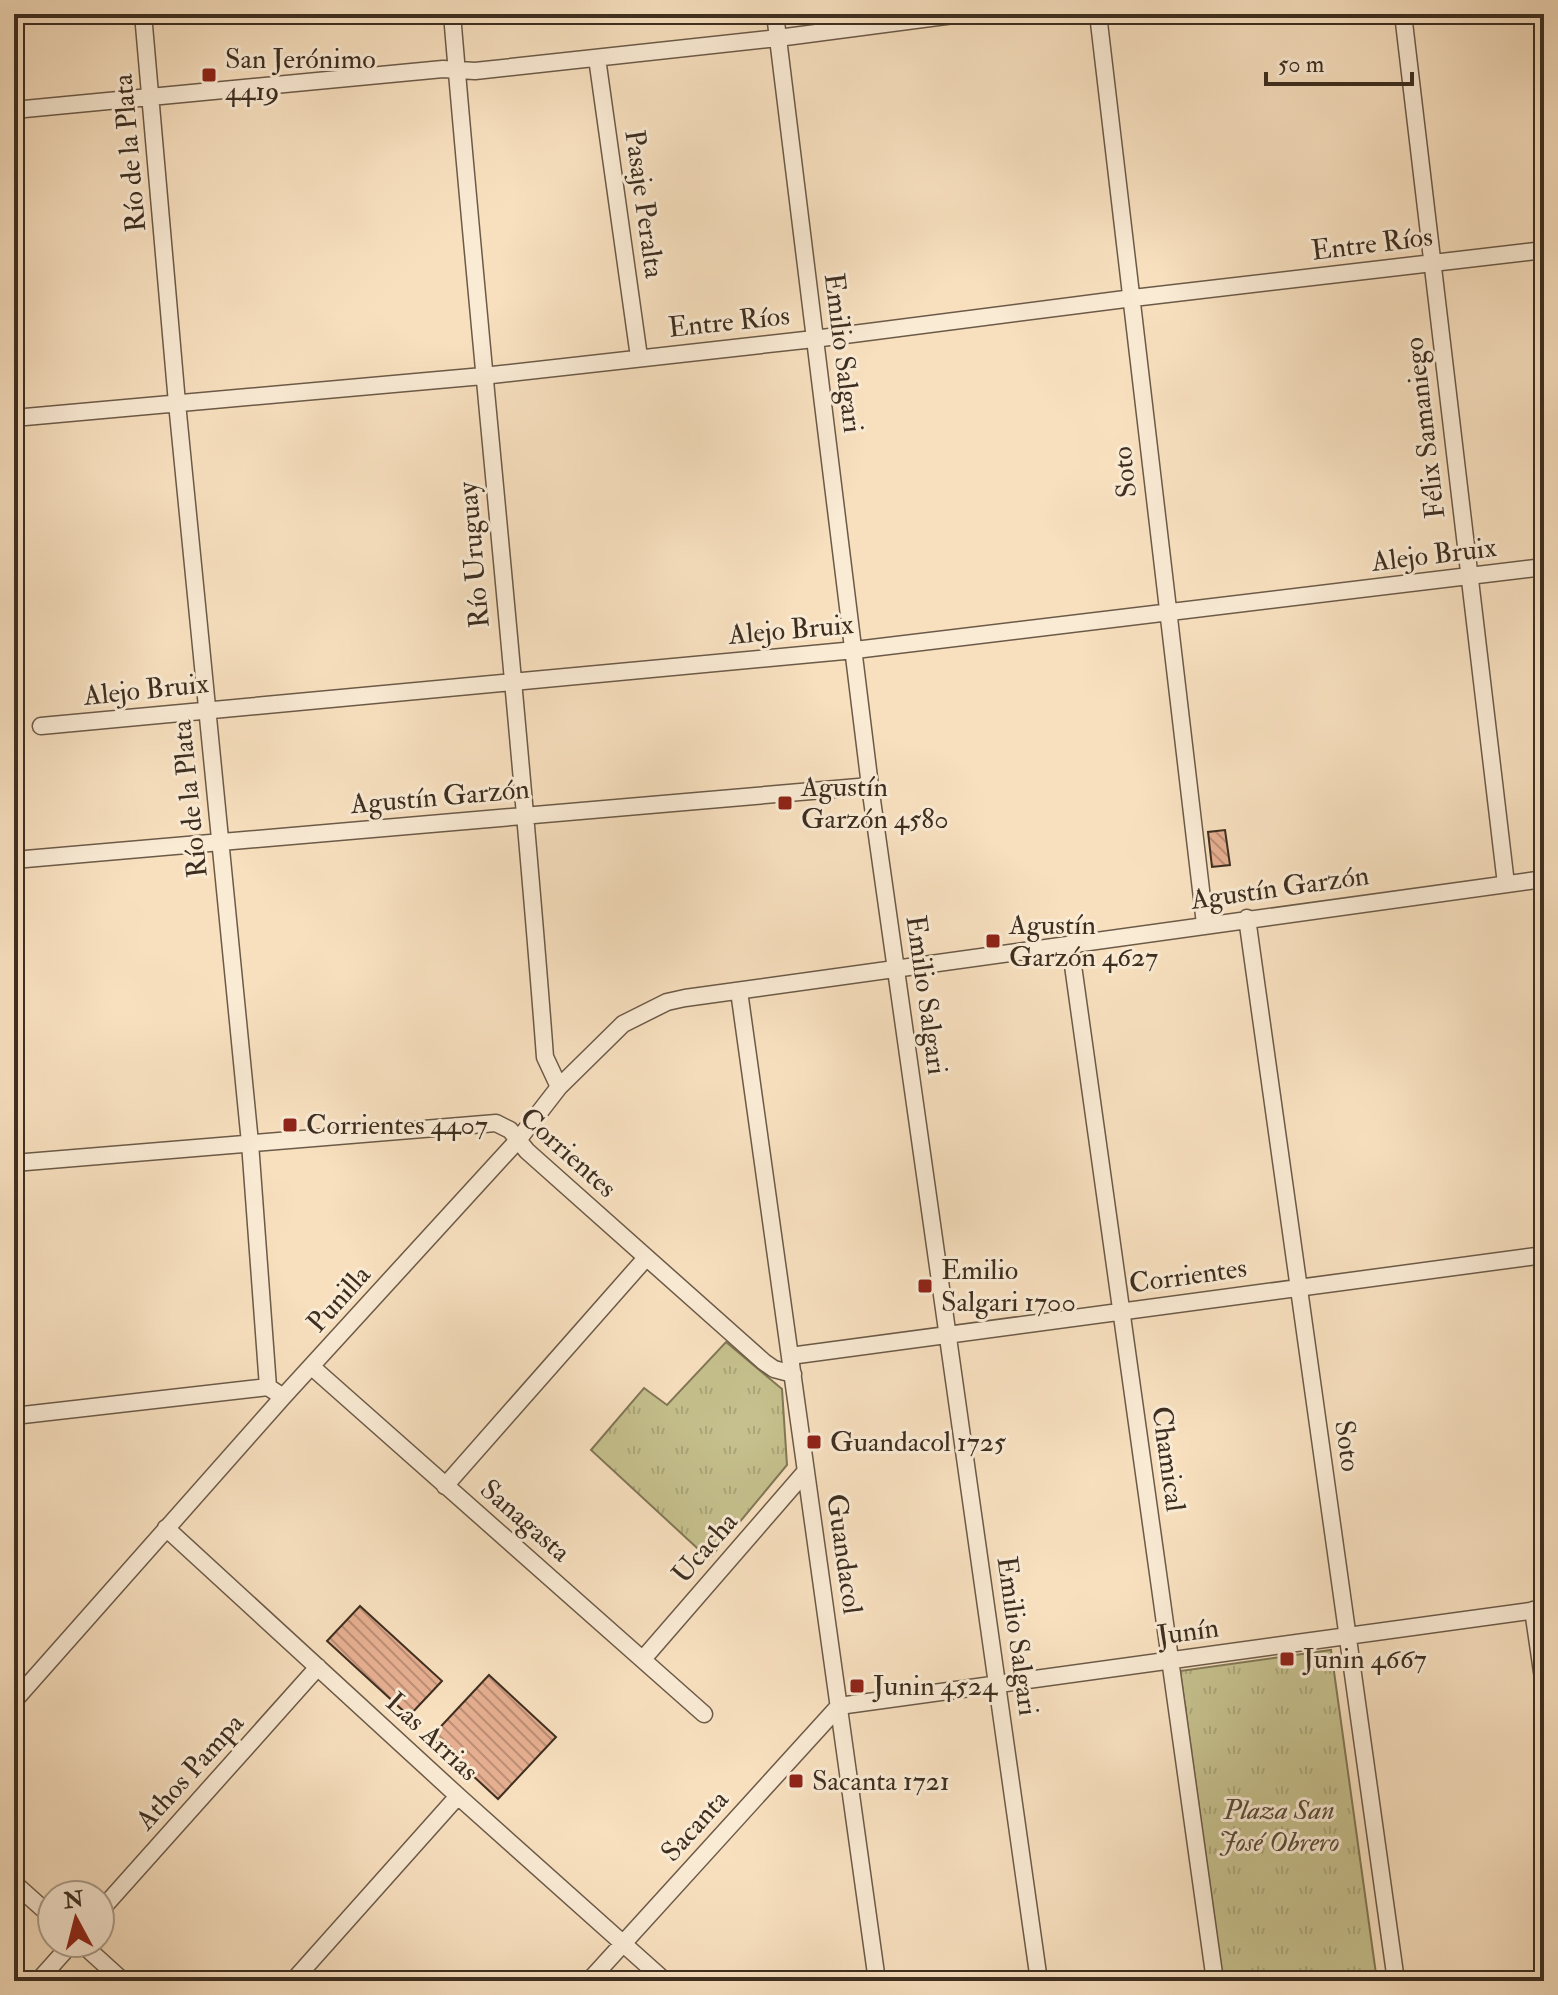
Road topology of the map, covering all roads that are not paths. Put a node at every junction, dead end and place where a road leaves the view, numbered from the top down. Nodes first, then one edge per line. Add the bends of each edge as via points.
1 (143, 14) edge
2 (452, 14) edge
3 (775, 14) edge
4 (961, 14) edge
5 (1098, 14) edge
6 (1403, 14) edge
7 (778, 38) junction
8 (597, 58) junction
9 (457, 69) junction
10 (151, 97) junction
11 (14, 110) edge
12 (1544, 250) edge
13 (1432, 263) junction
14 (1133, 298) junction
15 (814, 339) junction
16 (639, 357) junction
17 (483, 376) junction
18 (177, 403) junction
19 (14, 418) edge
20 (1544, 567) edge
21 (1469, 578) junction
22 (1167, 614) junction
23 (855, 650) junction
24 (512, 682) junction
25 (206, 710) junction
26 (41, 726) dead end
27 (870, 786) junction
28 (527, 815) junction
29 (221, 842) junction
30 (14, 860) edge
31 (1544, 879) edge
32 (1506, 884) junction
33 (1247, 918) junction
34 (1205, 924) junction
35 (1070, 944) junction
36 (896, 969) junction
37 (739, 991) junction
38 (559, 1087) junction
39 (518, 1140) junction
40 (250, 1143) junction
41 (14, 1163) edge
42 (1544, 1255) edge
43 (645, 1259) junction
44 (1299, 1288) junction
45 (1121, 1311) junction
46 (949, 1335) junction
47 (790, 1356) junction
48 (312, 1367) junction
49 (793, 1374) junction
50 (268, 1387) junction
51 (283, 1397) junction
52 (14, 1416) edge
53 (806, 1471) junction
54 (445, 1486) junction
55 (166, 1528) junction
56 (1539, 1610) edge
57 (1348, 1636) junction
58 (643, 1659) junction
59 (1170, 1661) junction
60 (318, 1667) junction
61 (998, 1685) junction
62 (1544, 1685) edge
63 (14, 1691) edge
64 (14, 1700) edge
65 (839, 1706) junction
66 (704, 1714) dead end
67 (458, 1796) junction
68 (14, 1883) edge
69 (116, 1893) edge
70 (36, 1903) edge
71 (623, 1943) junction
72 (58, 1959) edge
73 (99, 1959) edge
74 (38, 1981) edge
75 (123, 1981) edge
76 (293, 1981) edge
77 (589, 1981) edge
78 (665, 1981) edge
79 (877, 1981) edge
80 (1039, 1981) edge
81 (1215, 1981) edge
82 (1396, 1981) edge

1 - 10 street, Río de la Plata
2 - 9 street, Río Uruguay
3 - 7 street, Emilio Salgari
4 - 7 street
5 - 14 street, Soto
6 - 13 street, Félix Samaniego
7 - 8 street
7 - 15 street, Emilio Salgari
8 - 9 street
8 - 16 street, Pasaje Peralta
9 - 10 street
9 - 17 street, Río Uruguay
10 - 11 street
10 - 18 street, Río de la Plata
12 - 13 street, Entre Ríos
13 - 14 street, Entre Ríos
13 - 21 street, Félix Samaniego
14 - 15 street, Entre Ríos
14 - 22 street, Soto
15 - 16 street, Entre Ríos
15 - 23 street, Emilio Salgari
16 - 17 street, Entre Ríos
17 - 18 street, Entre Ríos
17 - 24 street, Río Uruguay
18 - 19 street, Entre Ríos
18 - 25 street, Río de la Plata
20 - 21 street, Alejo Bruix
21 - 22 street, Alejo Bruix
21 - 32 street, Félix Samaniego
22 - 23 street, Alejo Bruix
22 - 34 street, Soto
23 - 24 street, Alejo Bruix
23 - 27 street, Emilio Salgari
24 - 25 street, Alejo Bruix
24 - 28 street, Río Uruguay
25 - 26 street, Alejo Bruix
25 - 29 street, Río de la Plata
27 - 28 street, Agustín Garzón
27 - 36 street, Emilio Salgari
28 - 29 street, Agustín Garzón
28 - 38 street, Río Uruguay via 545,1057
29 - 30 street, Agustín Garzón
29 - 40 street, Río de la Plata
31 - 32 street, Agustín Garzón
32 - 33 street, Agustín Garzón
33 - 34 street, Agustín Garzón
33 - 44 street, Soto
34 - 35 street, Agustín Garzón
35 - 36 street, Agustín Garzón
35 - 45 street, Chamical
36 - 37 street, Agustín Garzón
36 - 46 street, Emilio Salgari
37 - 38 street, Punilla via 667,1002 645,1012 623,1024
37 - 47 street, Guandacol
38 - 39 street, Punilla
39 - 40 street, Corrientes via 496,1123
39 - 43 street, Corrientes
39 - 48 street, Punilla
40 - 41 street, Corrientes
40 - 50 street, Río de la Plata
42 - 44 street, Corrientes
43 - 49 street, Corrientes via 764,1362
43 - 54 street
44 - 45 street, Corrientes
44 - 57 street, Soto
45 - 46 street, Corrientes
45 - 59 street, Chamical
46 - 47 street, Corrientes
46 - 61 street, Emilio Salgari
47 - 49 street, Guandacol
48 - 51 street, Punilla
48 - 54 street, Sanagasta
49 - 53 street, Guandacol
50 - 51 street
50 - 52 street
51 - 55 street, Punilla
53 - 58 street, Ucacha
53 - 65 street, Guandacol
54 - 58 street, Sanagasta
55 - 60 street, Las Arrias
55 - 64 street, Punilla
56 - 57 street, Junín
56 - 62 street
57 - 59 street, Junín
57 - 82 street, Soto
58 - 66 street, Sanagasta
59 - 61 street, Junín
59 - 81 street, Chamical
60 - 67 street, Las Arrias
60 - 69 street, Athos Pampa
61 - 65 street, Junín
61 - 80 street, Emilio Salgari
63 - 64 street
65 - 71 street, Sacanta
65 - 79 street, Guandacol
67 - 71 street, Las Arrias
67 - 76 street
68 - 70 street
71 - 77 street, Sacanta
71 - 78 street, Las Arrias
72 - 74 street
73 - 75 street

